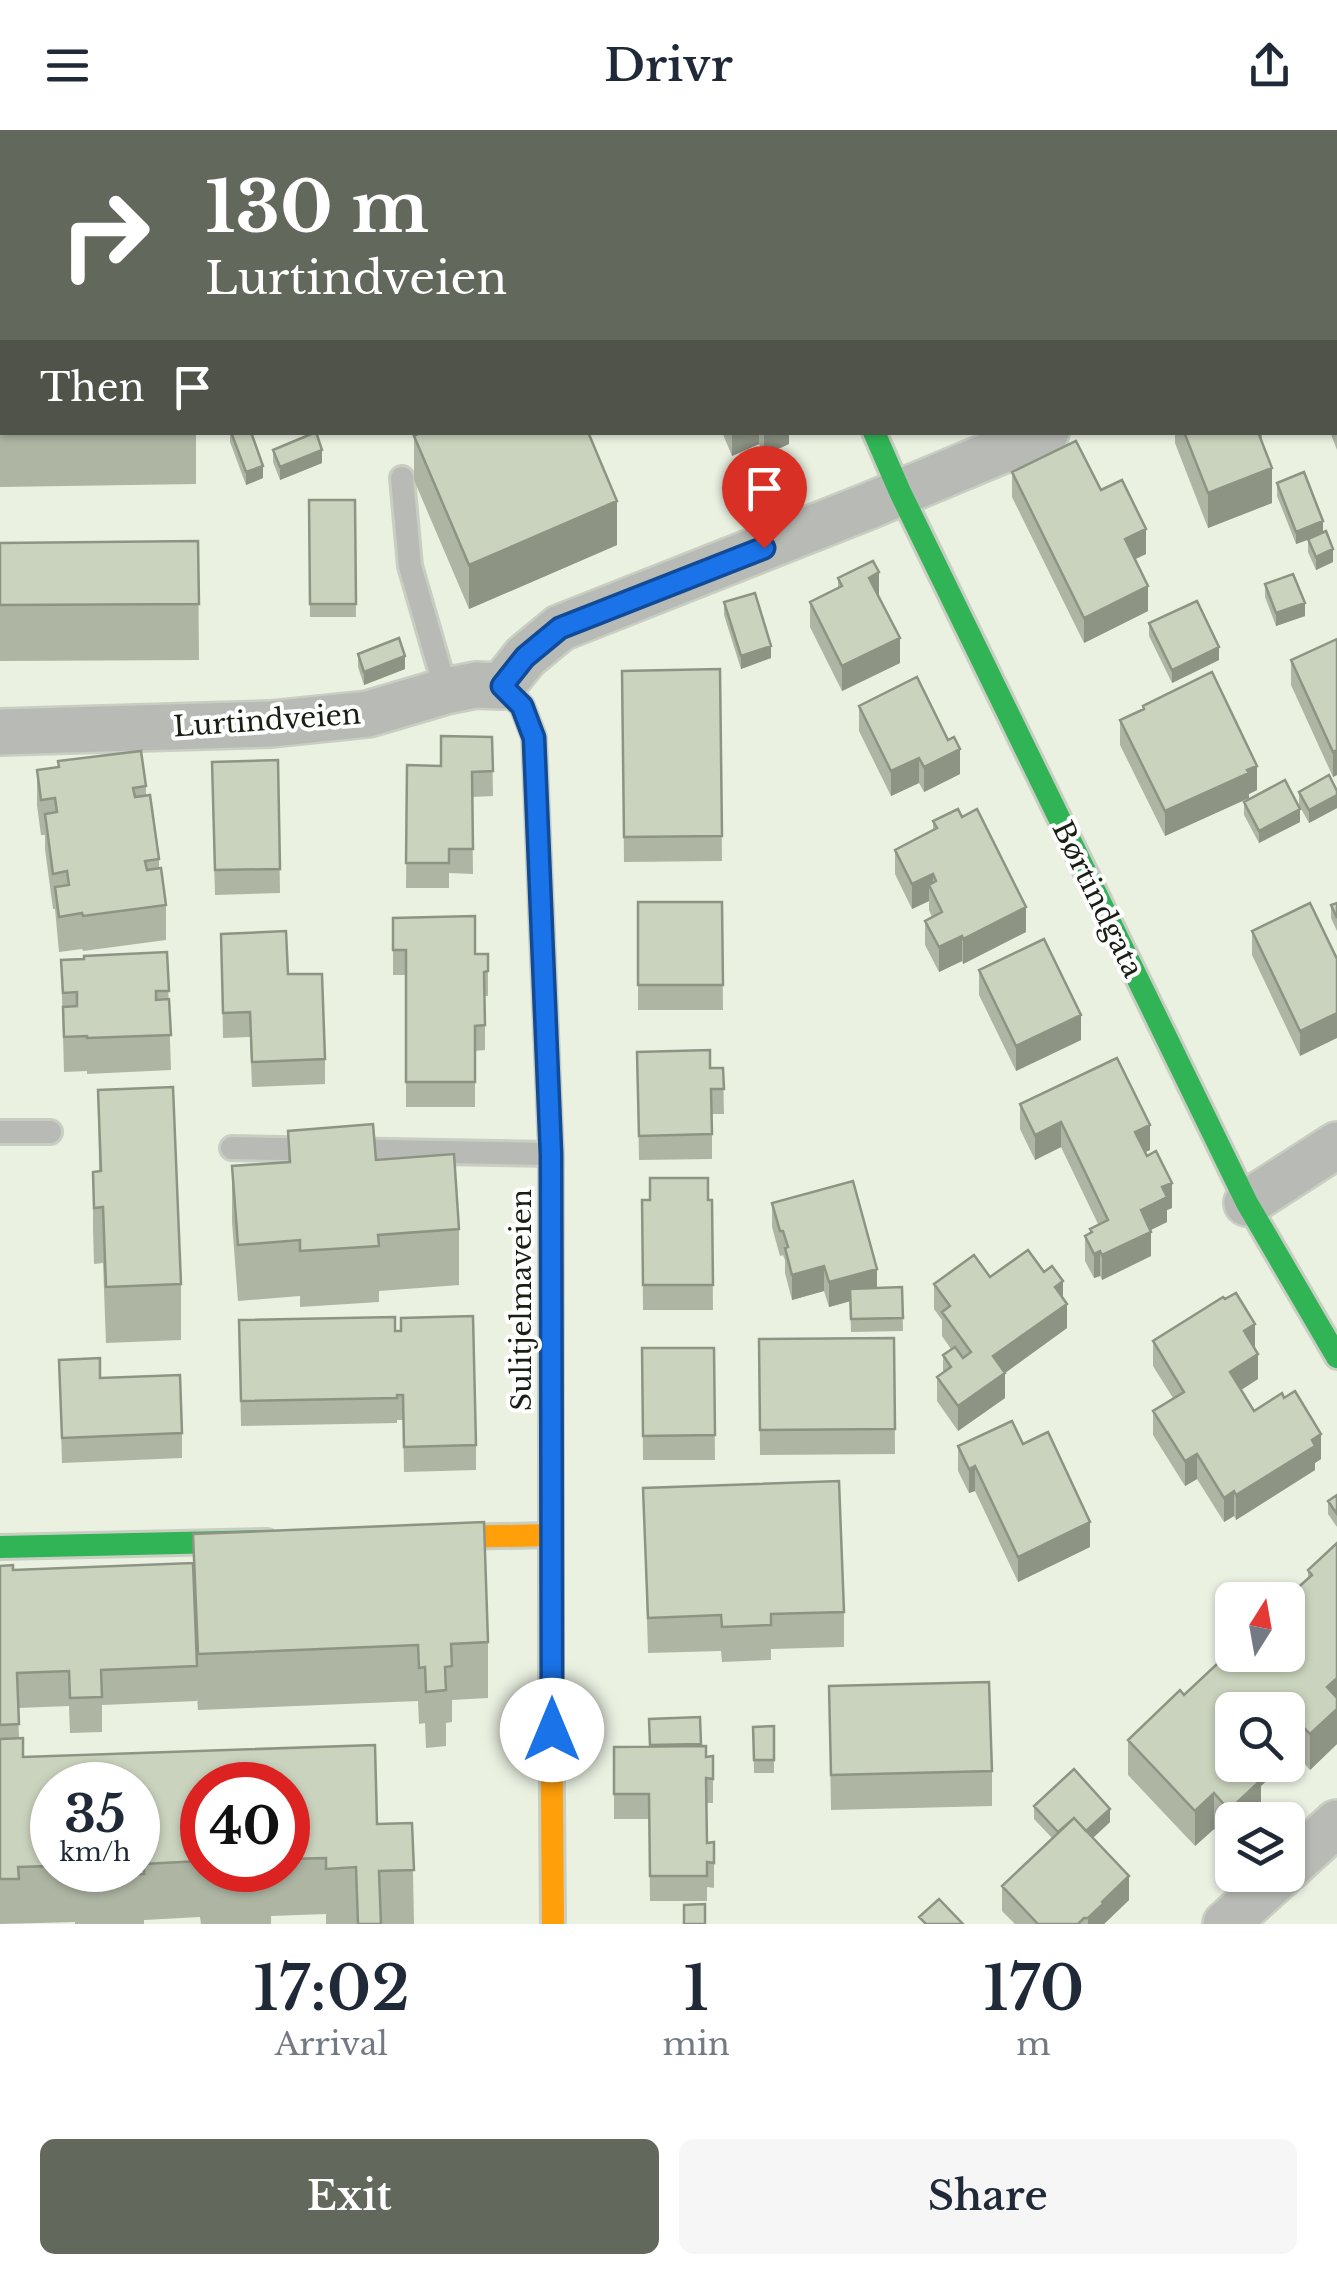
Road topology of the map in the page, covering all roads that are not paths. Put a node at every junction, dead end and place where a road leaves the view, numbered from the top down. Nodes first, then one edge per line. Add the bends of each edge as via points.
1 (875, 435) edge
2 (1039, 435) edge
3 (402, 478) dead end
4 (900, 492) junction
5 (502, 686) junction
6 (446, 691) junction
7 (0, 732) edge
8 (0, 1132) edge
9 (50, 1132) dead end
10 (1337, 1144) edge
11 (232, 1148) dead end
12 (551, 1154) junction
13 (1247, 1203) junction
14 (1337, 1357) edge
15 (550, 1535) junction
16 (393, 1538) edge
17 (295, 1541) edge
18 (0, 1547) edge
19 (1337, 1823) edge
20 (1305, 1852) edge
21 (1261, 1892) edge
22 (554, 1924) edge
23 (1226, 1924) edge

1 - 4 street, Børtindgata
2 - 4 street
3 - 6 lane via 410,566
4 - 5 street via 560,628
4 - 13 street, Børtindgata
5 - 6 street, Lurtindveien
5 - 12 street, Sulitjelmaveien via 522,706 534,738
6 - 7 street, Lurtindveien via 368,714 271,724
8 - 9 lane
10 - 13 street
11 - 12 lane
12 - 15 street, Sulitjelmaveien
13 - 14 street, Børtindgata
15 - 16 street
15 - 22 street, Sulitjelmaveien
17 - 18 street
19 - 20 street
21 - 23 street

